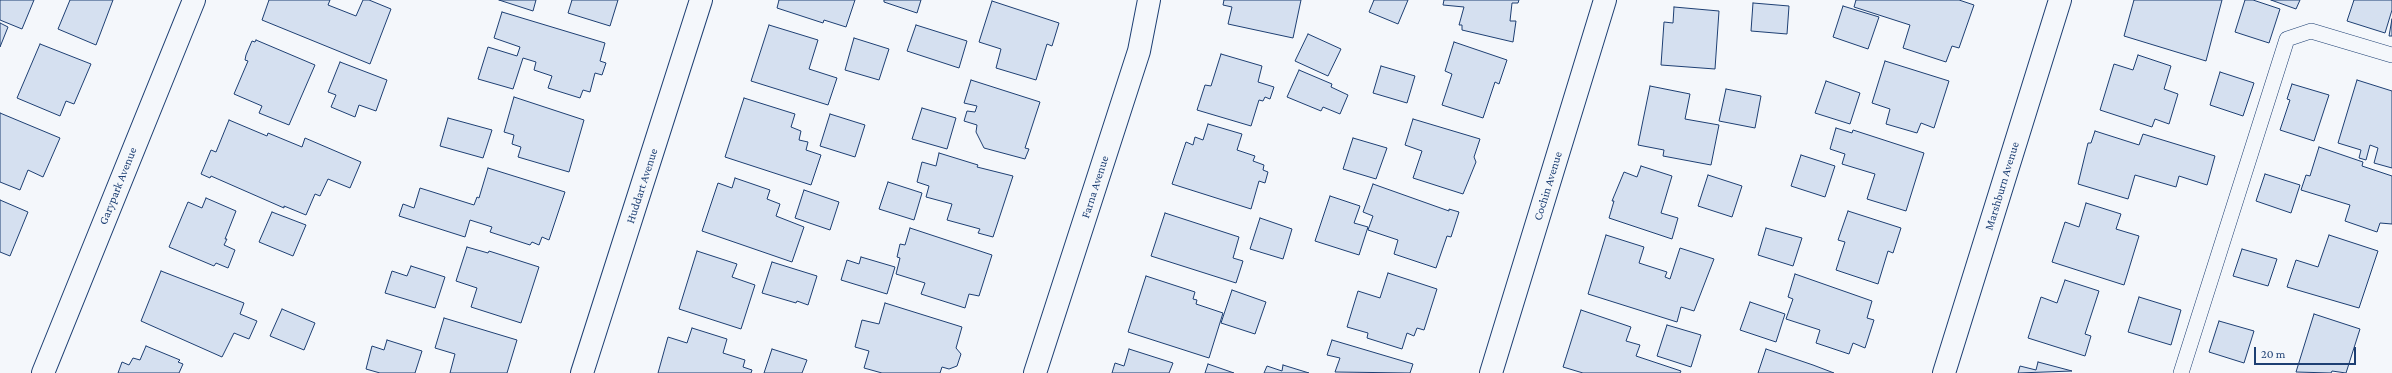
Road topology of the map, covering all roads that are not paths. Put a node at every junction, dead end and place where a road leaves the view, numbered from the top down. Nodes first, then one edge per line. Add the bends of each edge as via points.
1 (194, 0) edge
2 (701, 0) edge
3 (1149, 0) edge
4 (1605, 0) edge
5 (2060, 0) edge
6 (2392, 55) edge
7 (43, 373) edge
8 (582, 373) edge
9 (1036, 373) edge
10 (1491, 373) edge
11 (1944, 373) edge
12 (2182, 373) edge

1 - 7 street, Garypark Avenue
2 - 8 street, Huddart Avenue
3 - 9 street, Farna Avenue via 1139,51
4 - 10 street, Cochin Avenue
5 - 11 street, Marshburn Avenue
6 - 12 lane via 2311,31 2287,39

